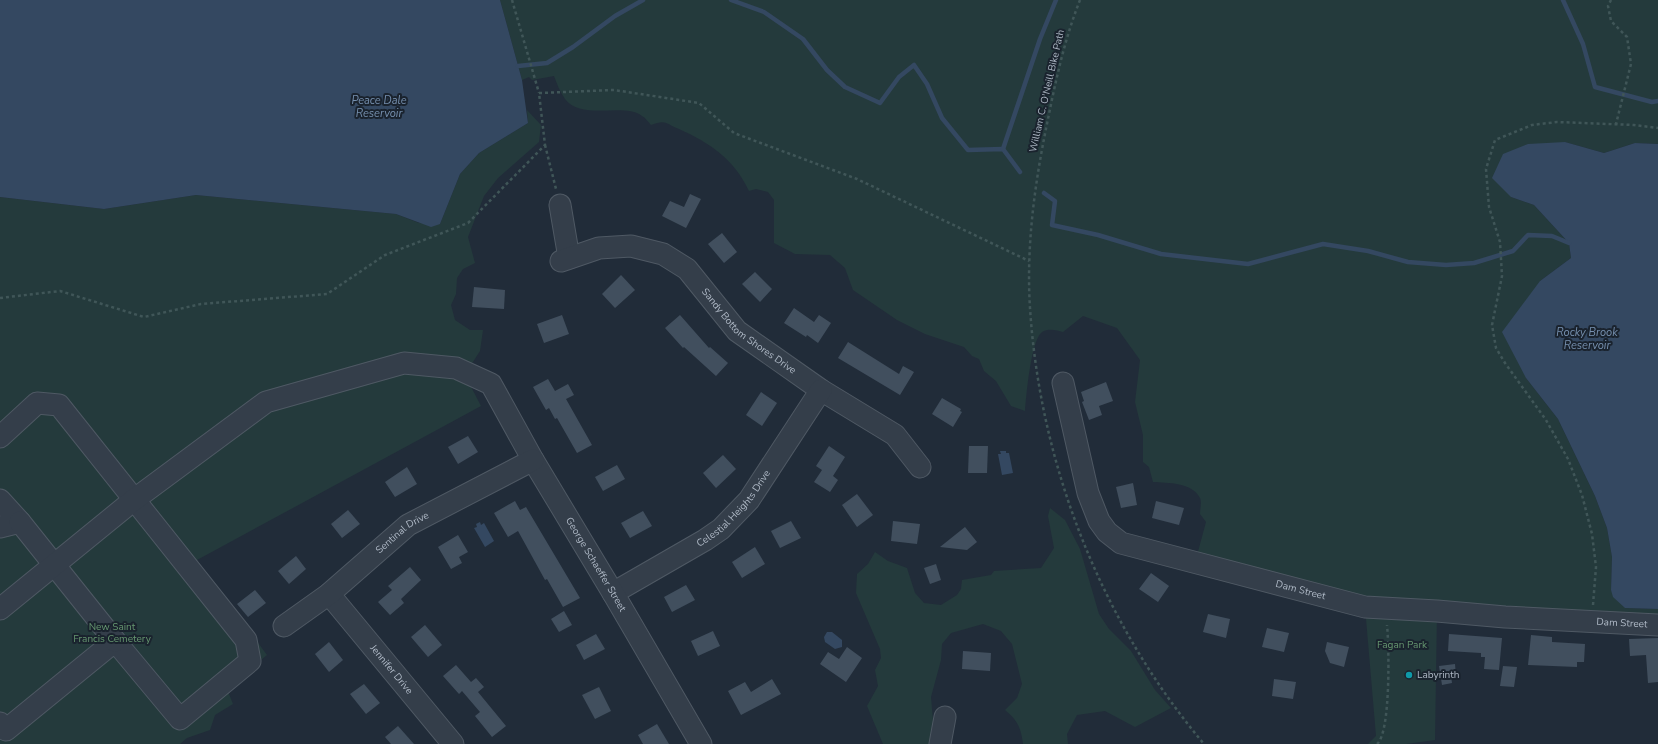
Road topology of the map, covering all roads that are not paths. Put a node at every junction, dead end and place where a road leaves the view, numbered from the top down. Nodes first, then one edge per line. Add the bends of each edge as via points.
1 (560, 205) road end
2 (1063, 383) dead end
3 (821, 390) junction
4 (0, 437) edge
5 (533, 460) junction
6 (920, 467) dead end
7 (135, 498) junction
8 (0, 500) edge
9 (20, 522) junction
10 (0, 527) edge
11 (54, 564) junction
12 (613, 592) junction
13 (329, 594) junction
14 (0, 609) edge
15 (1658, 625) edge
16 (284, 626) dead end
17 (115, 641) junction
18 (945, 717) dead end
19 (0, 723) edge
20 (453, 744) edge
21 (701, 744) edge
22 (940, 744) edge

1 - 3 street, Sandy Bottom Shores Drive via 565,260 599,248 631,246 664,254 687,269 737,331
2 - 15 street, Dam Street via 1088,493 1099,520 1107,532 1121,543 1359,606
3 - 6 street, Sandy Bottom Shores Drive via 895,436
3 - 12 street, Celestial Heights Drive via 749,500 736,515 706,540
4 - 7 street via 37,404 59,405
5 - 7 street, George Schaeffer Street via 491,384 456,368 404,363 266,402
5 - 12 street, George Schaeffer Street
5 - 13 street, Sentinal Drive via 408,525
7 - 11 street
7 - 17 street via 246,640 250,660 180,719
8 - 9 street
9 - 10 street
9 - 11 street
11 - 14 street
11 - 17 street
12 - 21 street, George Schaeffer Street
13 - 16 street, Sentinal Drive
13 - 20 street, Jennifer Drive
17 - 19 street via 6,730
18 - 22 street

